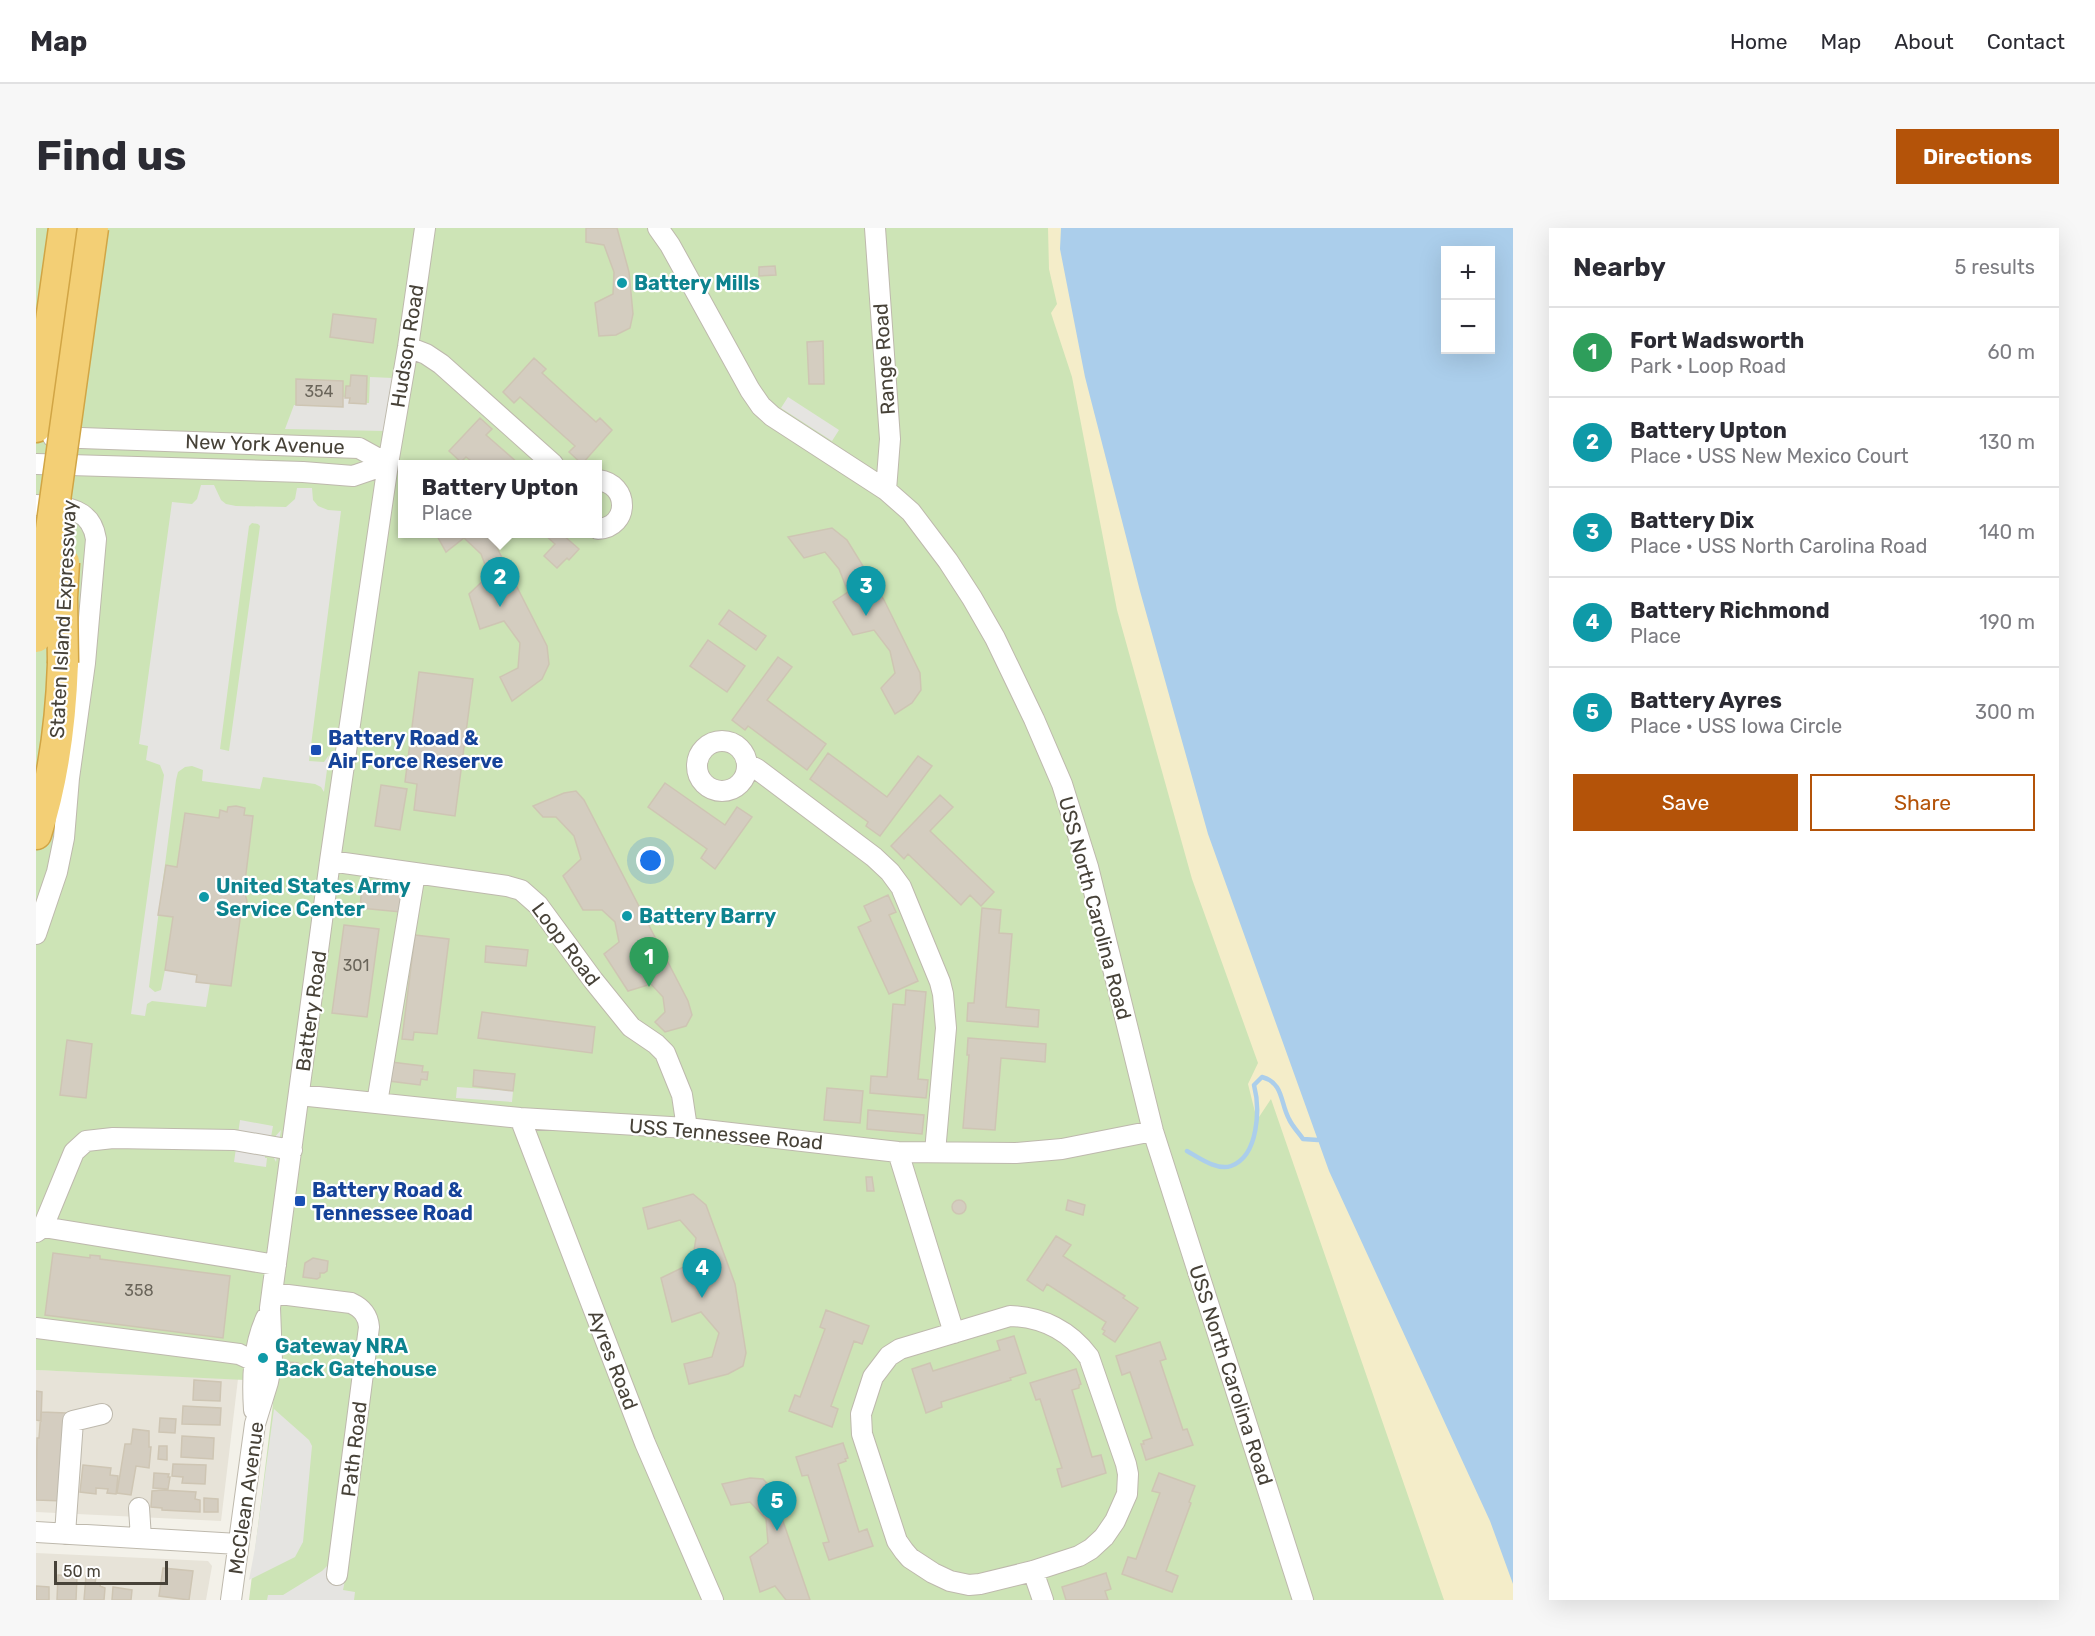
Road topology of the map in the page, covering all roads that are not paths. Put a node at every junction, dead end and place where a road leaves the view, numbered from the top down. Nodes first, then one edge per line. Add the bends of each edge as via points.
1 (64, 228) edge
2 (78, 228) edge
3 (93, 228) edge
4 (425, 228) edge
5 (658, 228) edge
6 (875, 228) edge
7 (408, 347) junction
8 (79, 403) dead end
9 (36, 427) edge
10 (36, 436) edge
11 (117, 440) junction
12 (293, 445) junction
13 (547, 460) edge
14 (36, 464) edge
15 (388, 464) junction
16 (115, 466) junction
17 (303, 472) junction
18 (602, 481) edge
19 (886, 490) junction
20 (36, 505) edge
21 (36, 524) edge
22 (602, 528) edge
23 (36, 637) edge
24 (747, 764) dead end
25 (36, 834) edge
26 (330, 861) junction
27 (415, 873) junction
28 (36, 934) edge
29 (299, 1095) junction
30 (377, 1103) junction
31 (520, 1118) junction
32 (687, 1128) junction
33 (1153, 1131) junction
34 (292, 1150) junction
35 (898, 1152) junction
36 (935, 1152) junction
37 (40, 1229) edge
38 (276, 1265) junction
39 (271, 1301) junction
40 (36, 1328) edge
41 (954, 1333) junction
42 (263, 1361) junction
43 (102, 1414) dead end
44 (139, 1509) dead end
45 (36, 1532) edge
46 (65, 1534) junction
47 (141, 1538) junction
48 (238, 1544) junction
49 (1033, 1571) junction
50 (337, 1575) dead end
51 (231, 1600) edge
52 (712, 1600) edge
53 (1043, 1600) edge
54 (1303, 1600) edge

1 - 9 highway
2 - 21 highway
3 - 23 highway, Staten Island Expressway, bridge
4 - 7 street, Hudson Road
5 - 19 street, USS North Carolina Road via 761,406
6 - 19 street, Range Road via 890,439
7 - 13 street via 441,364
7 - 15 street, Hudson Road
8 - 25 highway, Staten Island Expressway, bridge via 66,532 56,755
10 - 11 street, New York Avenue
11 - 12 street, New York Avenue
11 - 16 street
12 - 15 street, New York Avenue via 359,448
12 - 17 street
14 - 16 street, New York Avenue
15 - 17 street, New York Avenue via 353,476
15 - 26 street, Battery Road
16 - 17 street, New York Avenue
18 - 22 street via 614,486 622,500 616,522
19 - 33 street, USS North Carolina Road via 918,521 972,598 1013,674 1062,784 1088,867
20 - 28 street via 82,514 95,529 96,539 64,838
24 - 36 street via 874,857 901,887 940,982 945,1005
26 - 27 street, Loop Road
26 - 29 street, Battery Road
27 - 30 street
27 - 32 street, Loop Road via 507,886 520,890 538,905 631,1027 665,1053 682,1095
29 - 30 street, USS Tennessee Road
29 - 34 street, Battery Road
30 - 31 street, USS Tennessee Road
31 - 32 street, USS Tennessee Road
31 - 52 street, Ayres Road via 645,1443
32 - 35 street, USS Tennessee Road
33 - 36 street, USS Tennessee Road via 1062,1149
33 - 54 street, USS North Carolina Road
34 - 37 street via 234,1140 113,1137 86,1141 74,1152
34 - 38 street, Battery Road
35 - 36 street, USS Tennessee Road
35 - 41 street
37 - 38 street
38 - 39 street, Battery Road
39 - 42 street, Battery Road
39 - 50 street, Path Road via 351,1304 359,1307 368,1319
40 - 42 street via 232,1353
41 - 49 street via 895,1352 880,1366 861,1414 862,1434 897,1541 910,1558 950,1581 980,1584
41 - 49 street via 1010,1316 1029,1317 1047,1323 1077,1343 1089,1357 1126,1464 1127,1494 1104,1537 1079,1556
42 - 48 street, McClean Avenue via 268,1382 255,1424
43 - 46 street via 73,1421
44 - 47 street
45 - 46 street
46 - 47 street
47 - 48 street
48 - 51 street, McClean Avenue
49 - 53 street

